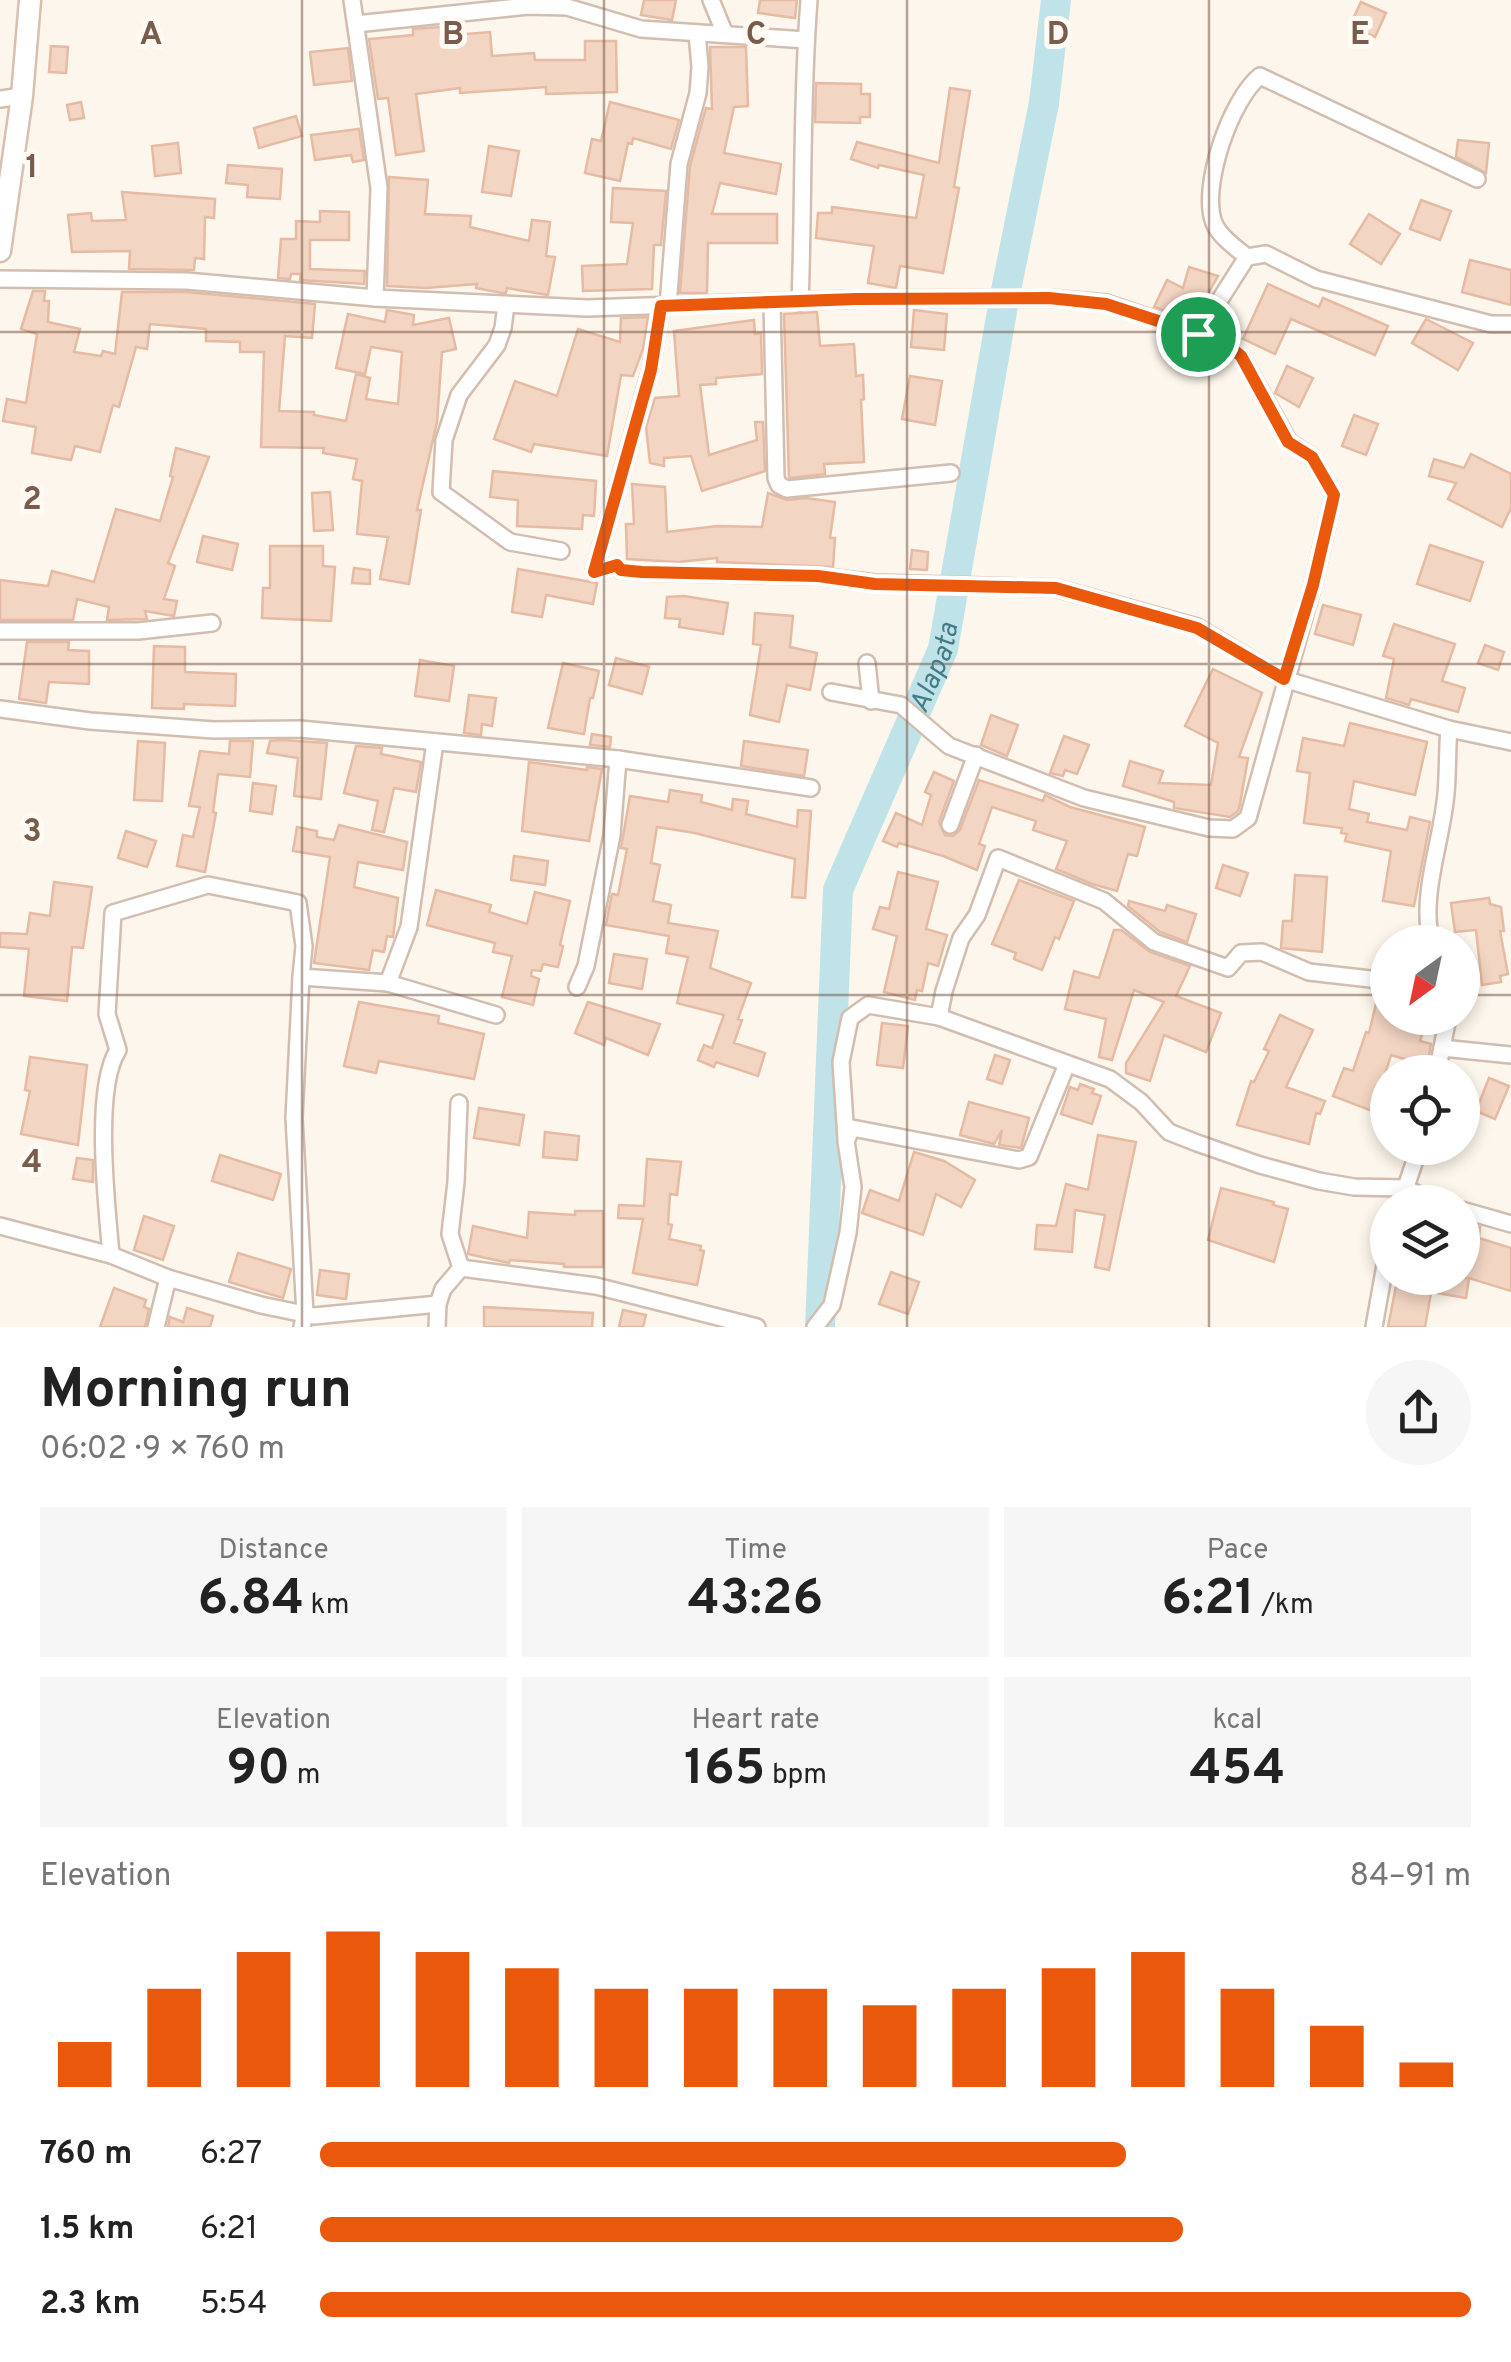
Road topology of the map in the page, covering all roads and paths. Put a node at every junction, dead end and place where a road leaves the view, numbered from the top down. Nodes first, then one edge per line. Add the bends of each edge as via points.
1 (30, 0) edge
2 (352, 0) edge
3 (711, 0) edge
4 (809, 0) edge
5 (356, 24) junction
6 (697, 33) junction
7 (725, 34) junction
8 (806, 40) junction
9 (22, 96) junction
10 (0, 99) edge
11 (1477, 179) dead end
12 (0, 251) edge
13 (1247, 257) junction
14 (0, 279) edge
15 (376, 298) junction
16 (772, 302) junction
17 (800, 302) junction
18 (506, 304) junction
19 (665, 306) junction
20 (1511, 324) edge
21 (1198, 334) junction
22 (952, 473) dead end
23 (560, 552) dead end
24 (212, 622) dead end
25 (0, 631) edge
26 (866, 663) dead end
27 (1284, 679) junction
28 (831, 692) dead end
29 (871, 701) junction
30 (0, 709) edge
31 (1448, 729) junction
32 (435, 742) junction
33 (1511, 742) edge
34 (976, 755) junction
35 (618, 759) junction
36 (812, 788) dead end
37 (950, 825) dead end
38 (1430, 925) edge
39 (300, 977) junction
40 (1370, 979) edge
41 (388, 983) junction
42 (576, 987) dead end
43 (496, 1014) dead end
44 (940, 1017) junction
45 (1445, 1035) edge
46 (1442, 1048) junction
47 (1441, 1055) edge
48 (1511, 1055) edge
49 (1066, 1064) junction
50 (459, 1104) dead end
51 (846, 1142) junction
52 (1370, 1190) edge
53 (1480, 1215) edge
54 (1511, 1224) edge
55 (0, 1226) edge
56 (111, 1255) junction
57 (461, 1268) junction
58 (168, 1278) junction
59 (1380, 1295) edge
60 (438, 1304) junction
61 (303, 1321) edge
62 (752, 1326) edge
63 (156, 1327) edge
64 (437, 1327) edge
65 (815, 1327) edge
66 (1374, 1327) edge

1 - 9 main road
2 - 5 street
3 - 7 street
4 - 8 street
5 - 6 street via 567,7 642,29
5 - 15 street via 379,188
6 - 7 street
6 - 19 street via 698,93 679,164
7 - 8 street
8 - 17 street
9 - 10 street
9 - 12 main road
11 - 13 street via 1260,76 1244,88 1219,147 1210,209 1215,228
13 - 20 street via 1266,254 1316,279
13 - 21 street
14 - 15 street via 186,280
15 - 18 street
16 - 17 street
16 - 19 street
16 - 22 street via 780,485
17 - 21 street via 1049,298 1106,304
18 - 19 street
18 - 23 street via 497,345 458,395 444,440 441,492 510,542
19 - 27 street via 594,572 617,565 642,572 1056,588 1197,628
21 - 27 street via 1216,335 1241,356 1288,442 1312,457 1334,495
24 - 25 street via 138,631
26 - 29 street
27 - 31 street
27 - 34 street via 1248,818 1233,829 1084,798
28 - 29 street
29 - 34 street via 901,705 949,746
30 - 32 street via 90,721 300,728
31 - 33 street
31 - 38 street
32 - 35 street
32 - 41 street via 409,927
34 - 37 street
35 - 36 street
35 - 42 street via 612,835
39 - 41 street
39 - 56 street via 298,903 208,884 113,913 107,1014 118,1050 106,1089
39 - 61 street via 294,1118
40 - 44 street via 1309,972 1262,952 1241,952 1228,968 1210,963 1154,942 1104,900 998,858 961,938
41 - 43 street
44 - 49 street
44 - 51 street via 868,1005 850,1018 842,1062
45 - 46 street
46 - 47 street
46 - 48 street
49 - 51 street via 1029,1157 866,1129 852,1128
49 - 52 street via 1124,1086 1170,1132 1260,1166
50 - 57 street via 450,1234
51 - 65 street via 853,1187 848,1234 832,1305
53 - 54 street
55 - 56 street
56 - 58 street
57 - 60 street
57 - 62 street via 596,1286
58 - 61 street
58 - 63 street
59 - 66 street
60 - 61 street
60 - 64 street

